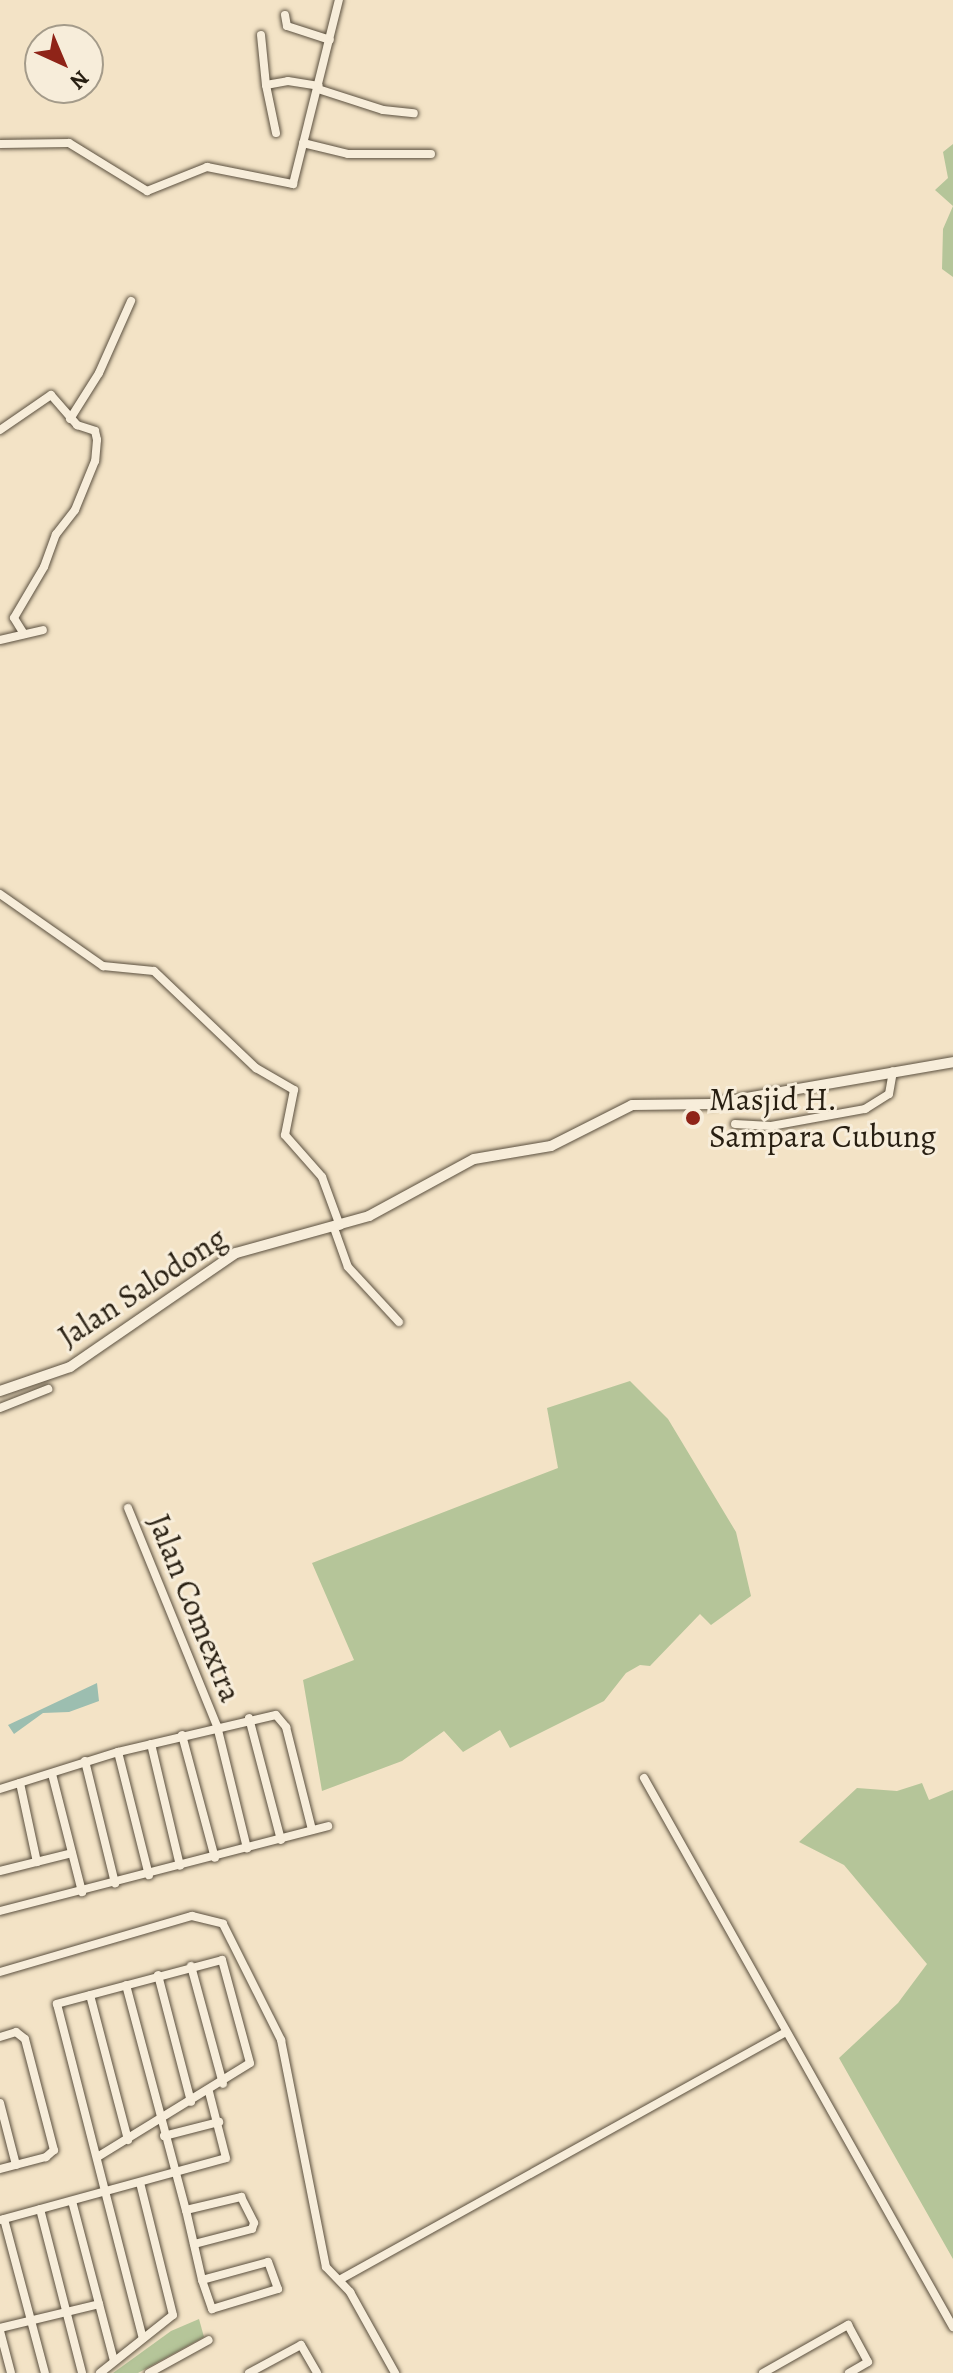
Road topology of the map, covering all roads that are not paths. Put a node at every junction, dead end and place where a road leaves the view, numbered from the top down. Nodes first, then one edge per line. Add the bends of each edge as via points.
1 (339, 0) edge
2 (285, 15) dead end
3 (261, 35) dead end
4 (330, 40) junction
5 (266, 85) junction
6 (318, 87) junction
7 (414, 113) dead end
8 (276, 133) dead end
9 (303, 143) junction
10 (0, 144) edge
11 (431, 154) dead end
12 (131, 301) dead end
13 (70, 419) junction
14 (0, 430) edge
15 (43, 630) dead end
16 (24, 634) junction
17 (0, 640) edge
18 (0, 894) edge
19 (953, 1062) edge
20 (893, 1071) junction
21 (735, 1124) dead end
22 (337, 1227) junction
23 (399, 1322) dead end
24 (48, 1389) dead end
25 (0, 1391) edge
26 (0, 1408) edge
27 (128, 1508) dead end
28 (249, 1718) junction
29 (217, 1726) junction
30 (182, 1735) junction
31 (151, 1744) junction
32 (118, 1752) junction
33 (85, 1761) junction
34 (52, 1774) junction
35 (644, 1778) dead end
36 (20, 1783) junction
37 (0, 1789) edge
38 (328, 1826) dead end
39 (312, 1830) junction
40 (281, 1840) junction
41 (247, 1848) junction
42 (72, 1853) junction
43 (215, 1858) junction
44 (37, 1862) junction
45 (180, 1866) junction
46 (0, 1871) edge
47 (149, 1875) junction
48 (115, 1883) junction
49 (82, 1892) junction
50 (0, 1911) edge
51 (191, 1966) junction
52 (0, 1972) edge
53 (158, 1975) junction
54 (126, 1985) junction
55 (90, 1995) junction
56 (784, 2033) junction
57 (0, 2037) edge
58 (223, 2084) junction
59 (209, 2092) junction
60 (191, 2102) junction
61 (0, 2103) edge
62 (160, 2120) junction
63 (219, 2122) junction
64 (164, 2136) junction
65 (128, 2140) junction
66 (99, 2156) junction
67 (16, 2165) junction
68 (0, 2169) edge
69 (174, 2174) junction
70 (140, 2183) junction
71 (108, 2192) junction
72 (72, 2201) junction
73 (40, 2209) junction
74 (186, 2210) junction
75 (2, 2219) edge
76 (194, 2244) junction
77 (341, 2279) junction
78 (202, 2280) junction
79 (99, 2304) junction
80 (66, 2313) junction
81 (32, 2320) junction
82 (953, 2327) edge
83 (0, 2329) edge
84 (143, 2338) junction
85 (209, 2340) dead end
86 (114, 2361) junction
87 (11, 2373) edge
88 (45, 2373) edge
89 (82, 2373) edge
90 (100, 2373) edge
91 (149, 2373) edge
92 (249, 2373) edge
93 (317, 2373) edge
94 (395, 2373) edge
95 (763, 2373) edge
96 (849, 2373) edge

1 - 4 street
2 - 4 street via 287,26
3 - 5 street
4 - 6 street
5 - 6 street via 288,81
5 - 8 street
6 - 7 street via 370,107
6 - 9 street
9 - 10 street via 293,184 207,167 147,191 69,143
9 - 11 street via 348,154
12 - 13 street via 99,373
13 - 14 street via 51,395
13 - 16 street via 95,431 95,461 72,517 56,534 44,567 14,618
15 - 16 street
16 - 17 street
18 - 22 street via 103,966 154,971 256,1068 294,1090 285,1135 322,1177
19 - 20 street, Jalan Salodong
20 - 21 street via 889,1094 865,1109 771,1126
20 - 22 street, Jalan Salodong via 711,1104 632,1105 551,1146 474,1159 391,1205
22 - 23 street via 348,1267
22 - 25 street, Jalan Salodong via 236,1253 70,1367
24 - 26 street
27 - 29 street, Jalan Comextra
28 - 29 street
28 - 39 street via 276,1715 284,1721
28 - 40 street
29 - 30 street
29 - 41 street, Jalan Comextra
30 - 31 street
30 - 43 street
31 - 32 street
31 - 45 street
32 - 33 street
32 - 47 street
33 - 34 street
33 - 48 street
34 - 36 street
34 - 42 street
35 - 56 street via 741,1946
36 - 37 street
36 - 44 street
38 - 39 street
39 - 40 street
40 - 41 street
41 - 43 street
42 - 44 street
42 - 49 street
43 - 45 street
44 - 46 street
45 - 47 street
47 - 48 street
48 - 49 street
49 - 50 street
51 - 53 street
51 - 58 street
51 - 58 street via 216,1959 226,1963 250,2063
52 - 77 street via 192,1916 223,1924 281,2040 324,2258 329,2272
53 - 54 street
53 - 60 street
54 - 55 street
54 - 62 street
55 - 65 street
55 - 66 street via 57,2004
56 - 77 street
56 - 82 street
57 - 67 street via 16,2032 25,2039 54,2146 51,2155
58 - 59 street
59 - 60 street
59 - 63 street
60 - 62 street
61 - 67 street
62 - 64 street
62 - 65 street
63 - 64 street
63 - 69 street via 227,2158
64 - 69 street
65 - 66 street
66 - 71 street
67 - 68 street
69 - 70 street
69 - 74 street
70 - 71 street
70 - 84 street via 173,2313
71 - 72 street
71 - 84 street
72 - 73 street
72 - 79 street
73 - 75 street
73 - 80 street
74 - 76 street
74 - 76 street via 241,2197 254,2223 252,2229
75 - 81 street
76 - 78 street
77 - 94 street
78 - 78 street via 268,2262 278,2289 215,2310
79 - 80 street
79 - 86 street
80 - 81 street
80 - 89 street
81 - 83 street
81 - 88 street
83 - 87 street
84 - 86 street
85 - 91 street
86 - 90 street
92 - 93 street via 301,2345
95 - 96 street via 848,2325 868,2362

